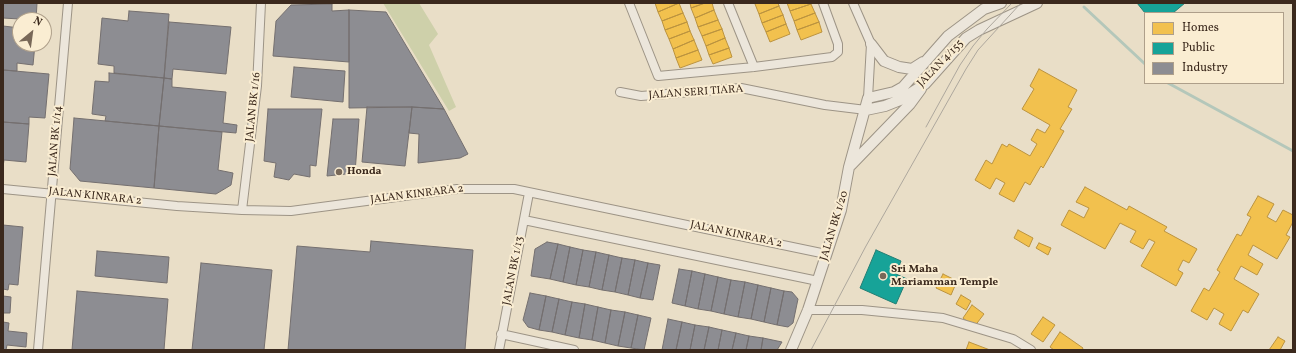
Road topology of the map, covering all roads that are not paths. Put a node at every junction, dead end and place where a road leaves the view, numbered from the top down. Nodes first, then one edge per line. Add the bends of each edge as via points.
1 (68, 3) edge
2 (261, 3) edge
3 (629, 3) edge
4 (728, 3) edge
5 (823, 3) edge
6 (853, 3) edge
7 (1001, 3) edge
8 (1037, 3) edge
9 (871, 44) junction
10 (928, 59) junction
11 (754, 67) junction
12 (925, 84) junction
13 (620, 92) dead end
14 (868, 98) junction
15 (866, 110) junction
16 (849, 167) junction
17 (3, 189) edge
18 (52, 193) junction
19 (529, 193) junction
20 (242, 210) junction
21 (524, 220) junction
22 (826, 254) junction
23 (818, 281) junction
24 (808, 310) junction
25 (501, 334) junction
26 (1028, 349) edge
27 (38, 350) edge
28 (499, 350) edge
29 (574, 350) edge
30 (791, 350) edge

1 - 18 street, JALAN BK 1/14
2 - 20 street, JALAN BK 1/16 via 257,86
3 - 11 street via 658,76
4 - 11 street
5 - 11 street via 838,44 838,52 832,57
6 - 9 street
7 - 10 street, JALAN 4/155 via 984,9 965,22 948,36
8 - 12 street, JALAN 4/155 via 966,38
9 - 10 street via 884,61 899,67 912,69
9 - 14 street
10 - 14 street, JALAN 4/155 via 903,87 894,92
12 - 15 street, JALAN 4/155 via 900,100
12 - 16 street via 910,104
13 - 15 street, JALAN SERI TIARA via 641,96 741,88 825,105
14 - 15 street, JALAN BK 1/20
15 - 16 street, JALAN BK 1/20
16 - 22 street, JALAN BK 1/20 via 841,210
17 - 18 street, JALAN KINRARA 2
18 - 20 street, JALAN KINRARA 2
18 - 27 street, JALAN BK 1/14
19 - 20 street, JALAN KINRARA 2 via 514,189 457,189 315,209
19 - 21 street, JALAN BK 1/13
19 - 22 street, JALAN KINRARA 2
21 - 23 street
21 - 25 street, JALAN BK 1/13
22 - 23 street, JALAN BK 1/20
23 - 24 street, JALAN BK 1/20
24 - 26 street via 862,310 925,315 1013,339
24 - 30 street, JALAN BK 1/20
25 - 28 street, JALAN BK 1/13
25 - 29 street

